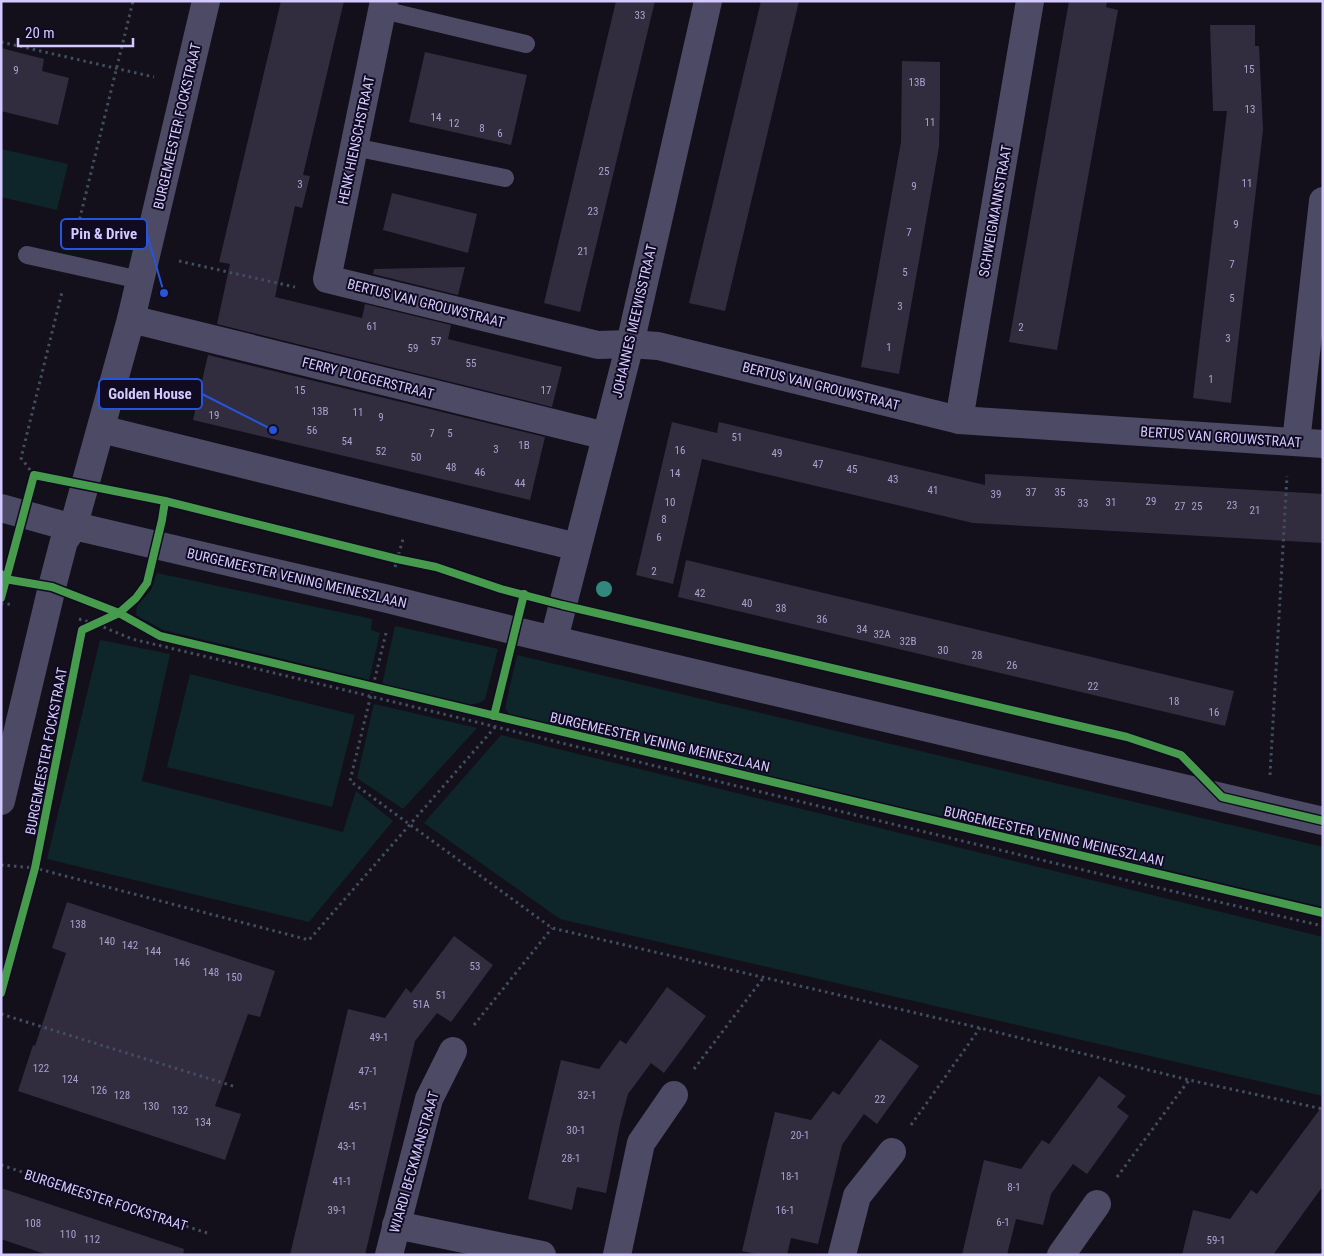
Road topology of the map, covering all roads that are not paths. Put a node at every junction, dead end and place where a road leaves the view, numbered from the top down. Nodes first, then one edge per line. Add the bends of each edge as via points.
1 (206, 1) edge
2 (708, 1) edge
3 (1030, 1) edge
4 (383, 6) edge
5 (526, 44) dead end
6 (354, 147) junction
7 (505, 178) dead end
8 (1323, 201) edge
9 (27, 255) dead end
10 (327, 279) joint
11 (140, 280) junction
12 (131, 319) junction
13 (630, 344) junction
14 (960, 420) junction
15 (101, 429) junction
16 (606, 436) junction
17 (1296, 442) junction
18 (1323, 444) edge
19 (13, 510) edge
20 (73, 528) junction
21 (577, 547) junction
22 (554, 639) junction
23 (1, 801) edge
24 (1323, 821) edge
25 (453, 1051) road end
26 (674, 1095) road end
27 (892, 1152) road end
28 (1097, 1204) road end
29 (396, 1225) junction
30 (389, 1255) edge
31 (542, 1255) edge
32 (617, 1255) edge
33 (842, 1255) edge
34 (1061, 1255) edge

1 - 11 street, BURGEMEESTER FOCKSTRAAT
2 - 13 street, JOHANNES MEEWISSTRAAT
3 - 14 street, SCHWEIGMANNSTRAAT
4 - 5 lane
4 - 6 street, HENK HIENSCHSTRAAT
6 - 7 lane
6 - 10 street, HENK HIENSCHSTRAAT
8 - 17 street
9 - 11 lane
10 - 13 street, BERTUS VAN GROUWSTRAAT via 598,345
11 - 12 street, BURGEMEESTER FOCKSTRAAT
12 - 15 street, BURGEMEESTER FOCKSTRAAT
12 - 16 street, FERRY PLOEGERSTRAAT
13 - 14 street, BERTUS VAN GROUWSTRAAT via 658,346
13 - 16 street, JOHANNES MEEWISSTRAAT
14 - 17 street, BERTUS VAN GROUWSTRAAT
15 - 20 street, BURGEMEESTER FOCKSTRAAT
15 - 21 street
16 - 21 street, JOHANNES MEEWISSTRAAT
17 - 18 street, BERTUS VAN GROUWSTRAAT
19 - 20 street, BURGEMEESTER VENING MEINESZLAAN
20 - 22 street, BURGEMEESTER VENING MEINESZLAAN
20 - 23 street, BURGEMEESTER FOCKSTRAAT via 64,541
21 - 22 street, JOHANNES MEEWISSTRAAT
22 - 24 street, BURGEMEESTER VENING MEINESZLAAN
25 - 29 street, WIARDI BECKMANSTRAAT via 429,1099
26 - 32 street via 641,1143
27 - 33 street via 857,1196
28 - 34 street
29 - 30 street, WIARDI BECKMANSTRAAT
29 - 31 street

